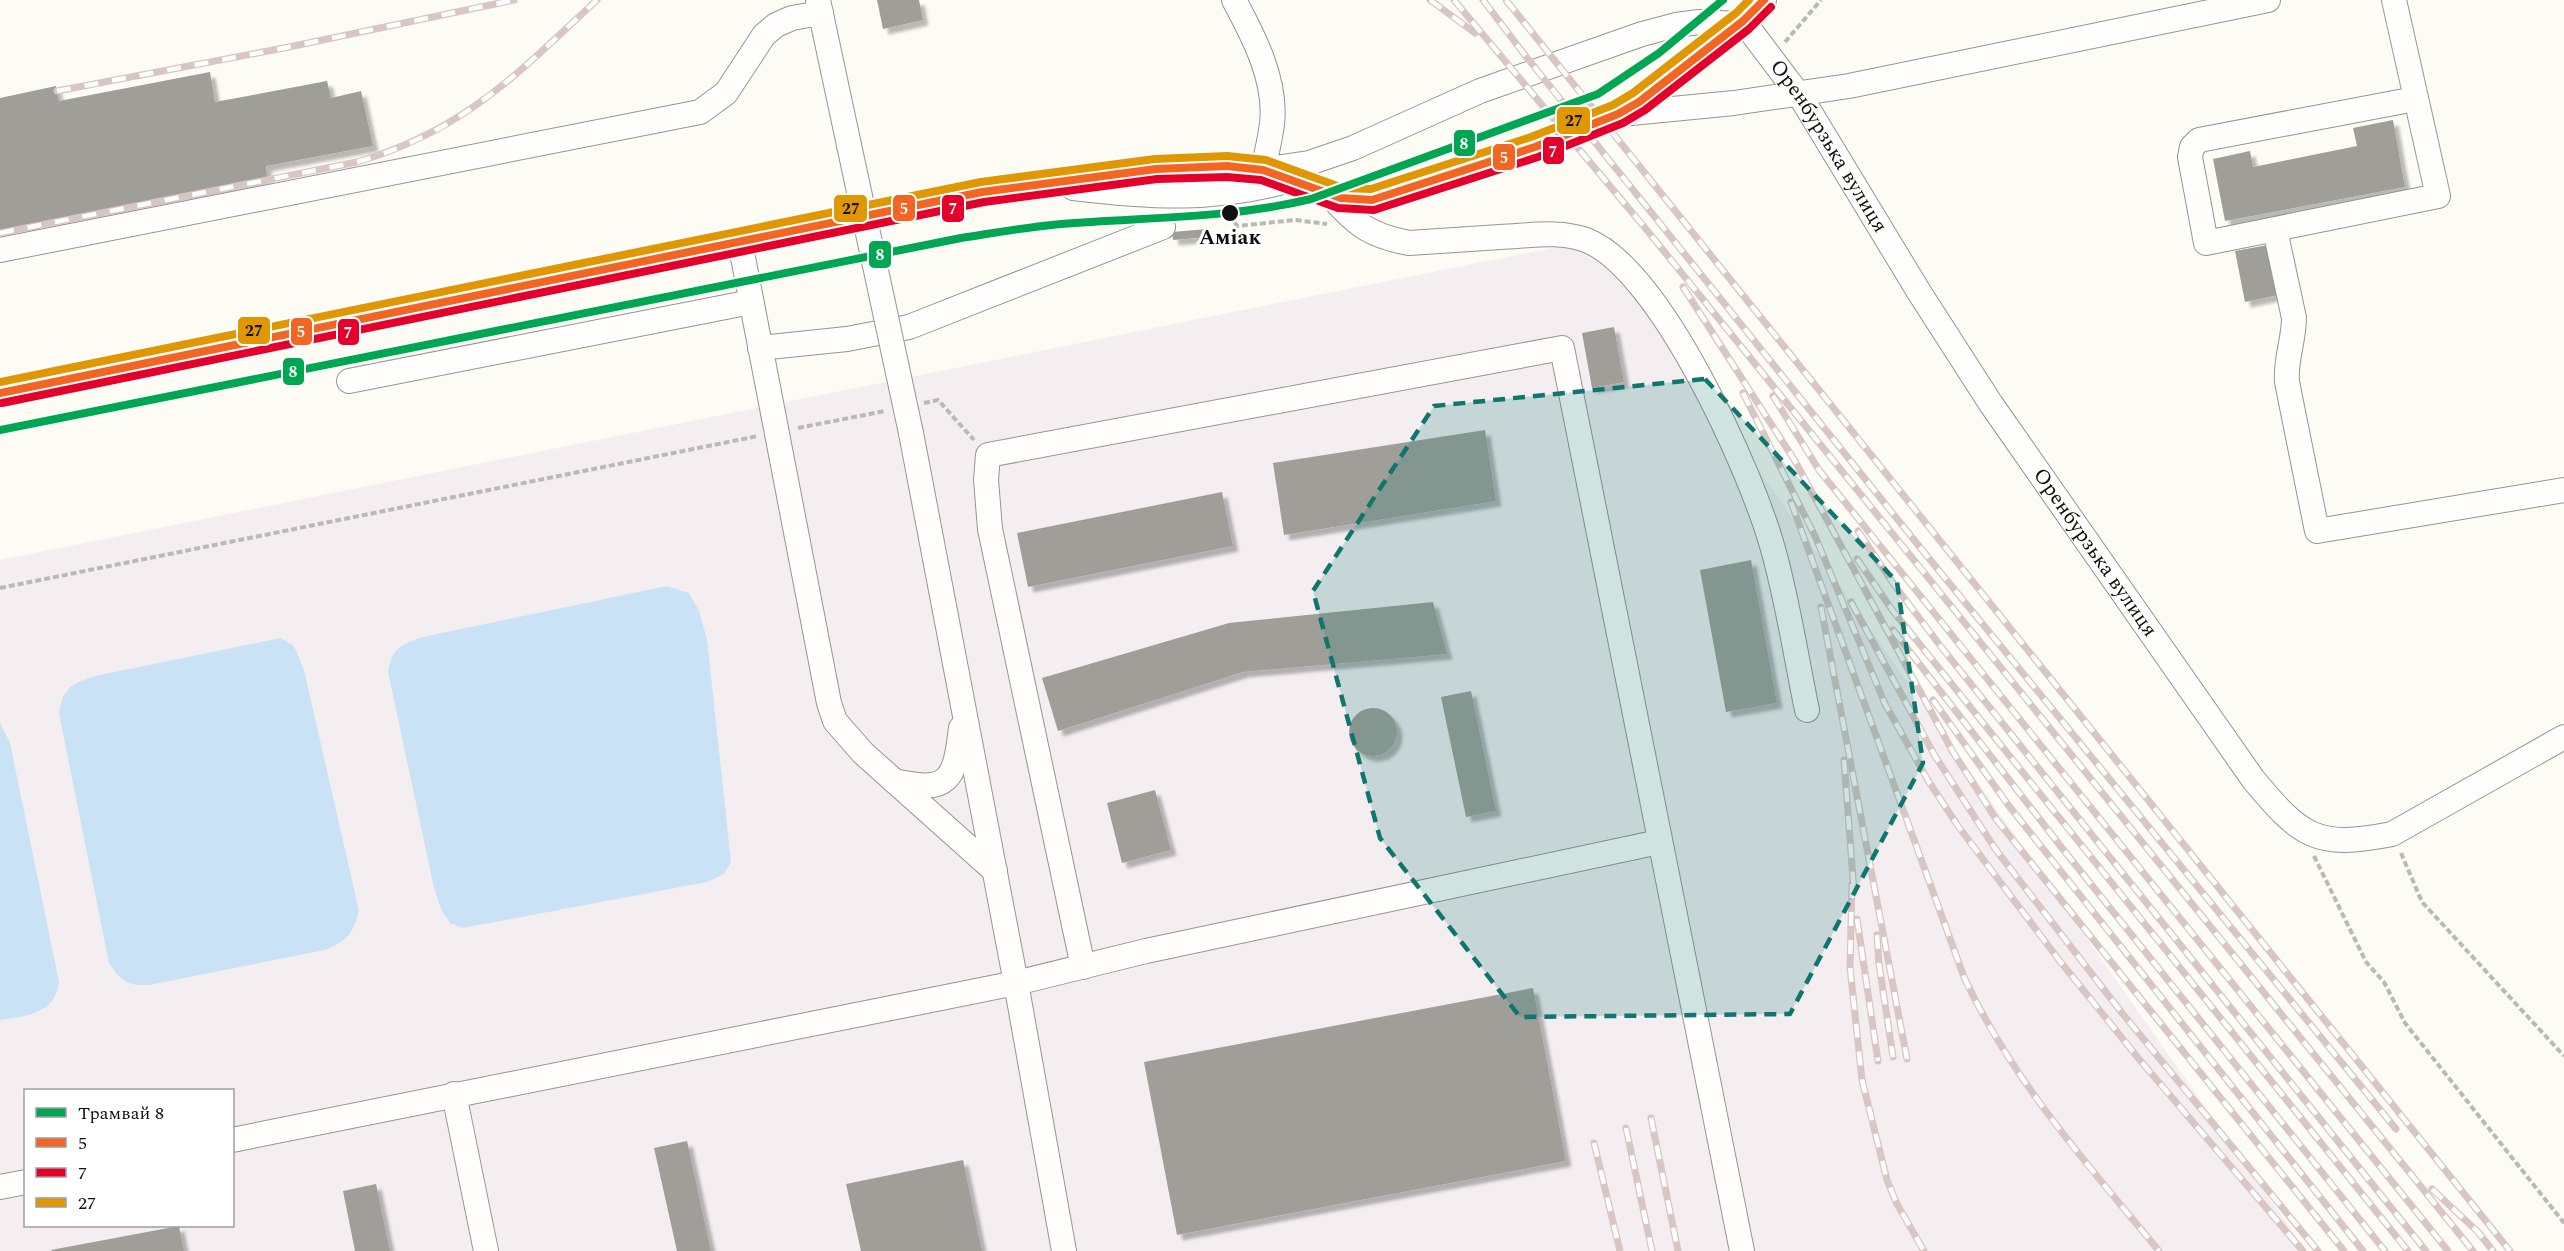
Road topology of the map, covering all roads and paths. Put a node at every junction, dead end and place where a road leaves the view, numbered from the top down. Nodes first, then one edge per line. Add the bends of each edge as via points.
1 (1234, 0) edge
2 (1764, 0) edge
3 (1821, 0) edge
4 (2268, 0) edge
5 (2394, 0) edge
6 (820, 7) edge
7 (1741, 22) junction
8 (1771, 58) junction
9 (1799, 95) junction
10 (2415, 99) junction
11 (1617, 114) junction
12 (1263, 170) junction
13 (1293, 179) junction
14 (1046, 182) junction
15 (1328, 193) junction
16 (1230, 215) dead end
17 (1334, 225) dead end
18 (1163, 227) dead end
19 (2275, 230) junction
20 (740, 242) junction
21 (0, 250) edge
22 (751, 302) junction
23 (760, 348) junction
24 (349, 381) dead end
25 (0, 393) edge
26 (915, 405) dead end
27 (892, 409) dead end
28 (777, 433) junction
29 (988, 455) junction
30 (2564, 490) edge
31 (0, 588) edge
32 (963, 705) junction
33 (1807, 710) dead end
34 (2564, 737) edge
35 (894, 781) junction
36 (2302, 830) junction
37 (2392, 834) junction
38 (1659, 842) junction
39 (995, 872) junction
40 (1083, 967) junction
41 (1016, 983) junction
42 (2564, 1056) edge
43 (454, 1094) junction
44 (234, 1140) edge
45 (24, 1182) edge
46 (0, 1188) edge
47 (2564, 1223) edge
48 (486, 1251) edge
49 (1064, 1251) edge
50 (1742, 1251) edge

1 - 12 street via 1259,51 1269,84 1272,122
2 - 7 street
3 - 8 path
4 - 9 street
5 - 10 street
6 - 21 street via 776,25 764,35 726,93 700,112
6 - 32 street, bridge via 911,433
7 - 8 street, Оренбурзька вулиця
7 - 11 street via 1639,102
7 - 12 street via 1699,22 1642,34 1480,91 1353,148 1309,163
8 - 9 street, Оренбурзька вулиця
9 - 11 street
9 - 36 street, Оренбурзька вулиця via 1991,404 2253,779
10 - 19 street via 2438,196
10 - 19 street via 2199,140 2190,157 2206,243
11 - 15 street via 1535,147 1389,196 1358,200
12 - 13 street
12 - 14 street via 1227,166 1156,169
13 - 14 street via 1240,192 1175,196 1142,196
13 - 15 street
14 - 20 street
15 - 33 street via 1353,221 1386,239 1409,243 1567,235 1593,243 1613,256 1655,303 1698,372 1750,486 1773,550
16 - 17 path via 1238,226 1295,220
18 - 23 street via 909,327 847,339
19 - 30 street via 2294,318 2287,382 2317,531
20 - 22 street
20 - 25 street
22 - 23 street
22 - 24 street
23 - 28 street
26 - 29 path via 938,400
27 - 28 path
28 - 31 path
28 - 35 street via 829,703 846,736
29 - 38 street via 1562,348
29 - 40 street via 990,529
32 - 35 street via 957,757 947,777 933,786 921,787
32 - 39 street
34 - 37 street, Оренбурзька вулиця
35 - 39 street
36 - 37 street, Оренбурзька вулиця via 2324,839 2363,840
36 - 47 path via 2366,962 2384,982 2405,1023
37 - 42 path via 2422,902
38 - 40 street
38 - 50 street
39 - 41 street
40 - 41 street
41 - 43 street
41 - 49 street
43 - 44 street
43 - 48 street
45 - 46 street

